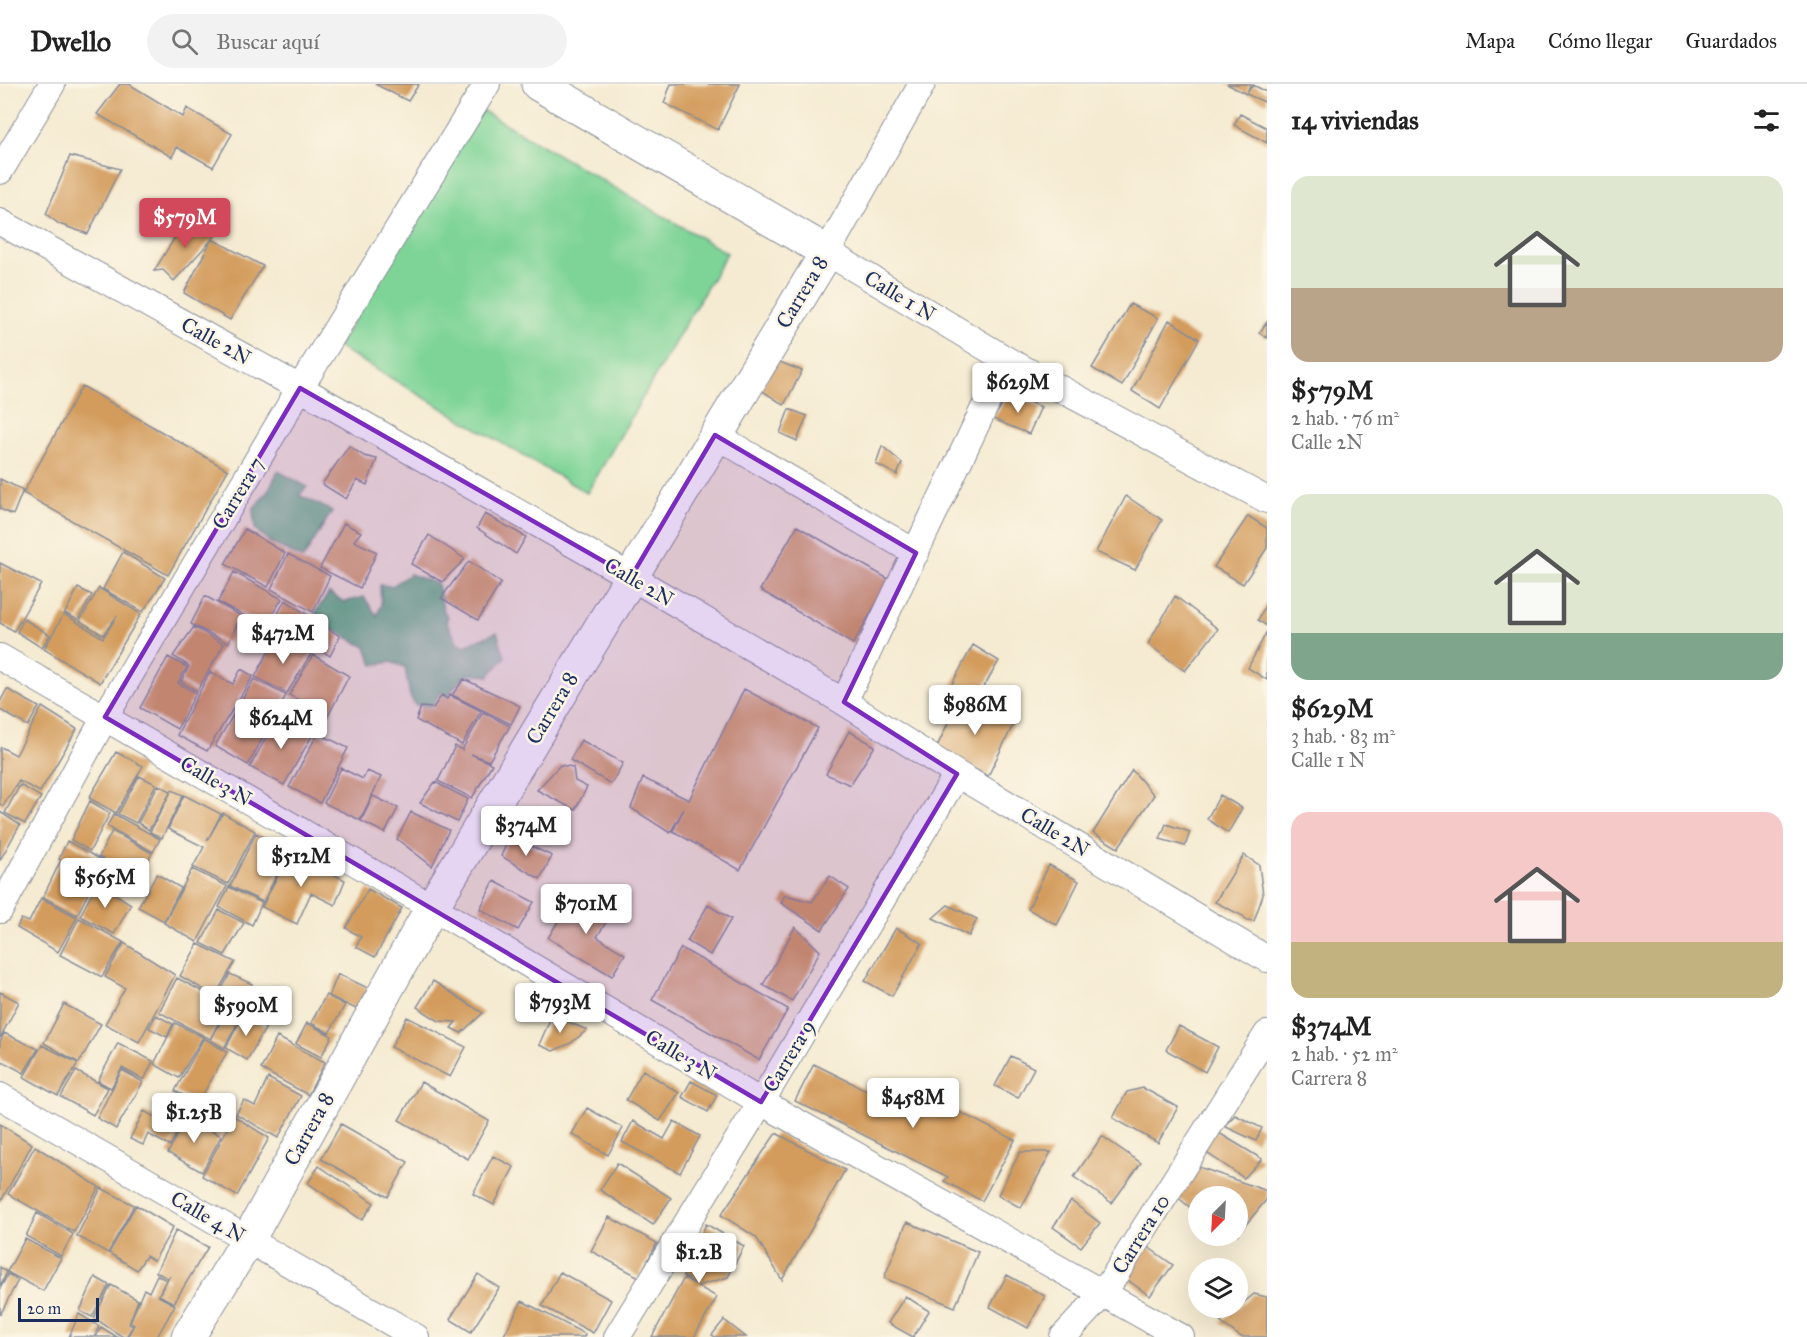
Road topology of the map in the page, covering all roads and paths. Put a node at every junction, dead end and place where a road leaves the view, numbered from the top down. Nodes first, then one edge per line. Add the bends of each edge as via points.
1 (52, 84) edge
2 (487, 84) edge
3 (538, 84) edge
4 (922, 84) edge
5 (0, 171) edge
6 (0, 222) edge
7 (827, 252) junction
8 (1007, 360) junction
9 (300, 388) junction
10 (716, 435) junction
11 (1267, 500) edge
12 (916, 553) junction
13 (631, 577) junction
14 (0, 657) edge
15 (844, 702) junction
16 (105, 717) junction
17 (957, 774) junction
18 (432, 907) junction
19 (0, 910) edge
20 (1267, 959) edge
21 (1267, 1034) edge
22 (0, 1096) edge
23 (761, 1102) junction
24 (248, 1240) junction
25 (1104, 1294) junction
26 (188, 1337) edge
27 (416, 1337) edge
28 (617, 1337) edge
29 (1064, 1337) edge
30 (1181, 1337) edge

1 - 5 street
2 - 9 street, Carrera 7
3 - 7 street, Calle 1 N
4 - 7 street, Carrera 8
6 - 9 street, Calle 2N
7 - 8 street, Calle 1 N
7 - 10 street, Carrera 8
8 - 11 street, Calle 1 N
8 - 12 street
9 - 13 street, Calle 2N
9 - 16 street, Carrera 7
10 - 12 street
10 - 13 street, Carrera 8
12 - 15 street
13 - 15 street, Calle 2N
13 - 18 street, Carrera 8
14 - 16 street, Calle 3 N
15 - 17 street, Calle 2N
16 - 18 street, Calle 3 N
16 - 19 street, Carrera 7
17 - 20 street, Calle 2N
17 - 23 street, Carrera 9
18 - 23 street, Calle 3 N
18 - 24 street, Carrera 8
21 - 25 street, Carrera 10
22 - 24 street, Calle 4 N
23 - 25 street, Calle 3 N
23 - 28 street, Carrera 9
24 - 26 street, Carrera 8
24 - 27 street, Calle 4 N
25 - 29 street, Carrera 10
25 - 30 street, Calle 3 N

